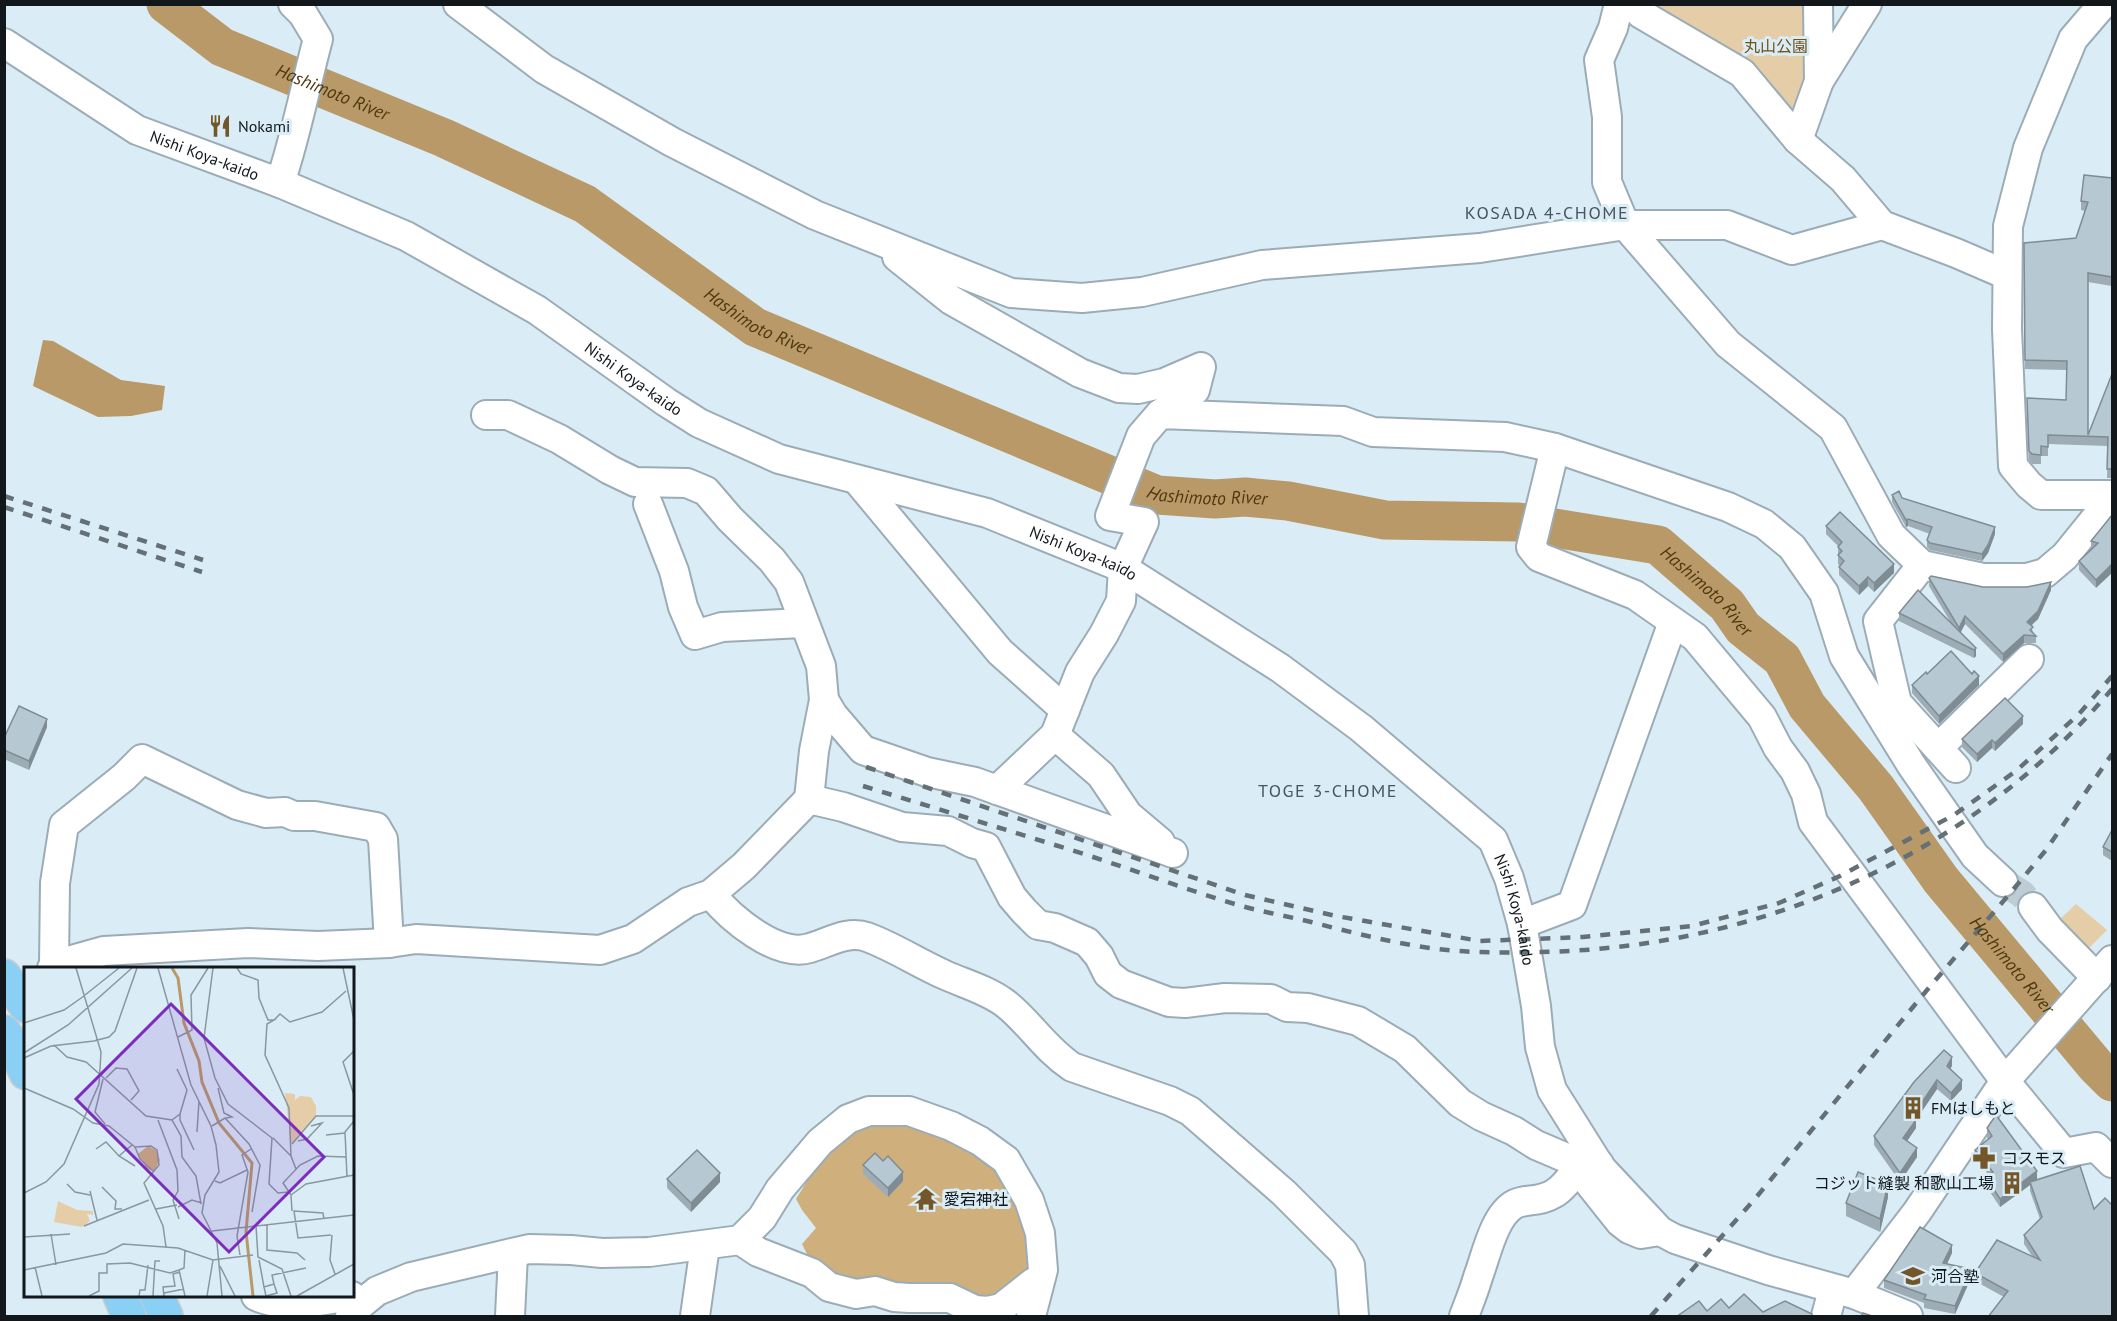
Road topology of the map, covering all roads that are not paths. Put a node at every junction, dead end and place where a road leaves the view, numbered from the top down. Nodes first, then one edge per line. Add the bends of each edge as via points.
1 (293, 4) edge
2 (458, 4) edge
3 (1619, 4) edge
4 (1633, 4) edge
5 (1818, 4) edge
6 (1867, 4) edge
7 (2103, 4) edge
8 (4, 43) edge
9 (1820, 81) junction
10 (1798, 140) junction
11 (280, 183) junction
12 (1625, 225) junction
13 (1882, 225) junction
14 (879, 241) junction
15 (2007, 275) junction
16 (1160, 414) junction
17 (486, 415) dead end
18 (1555, 448) junction
19 (857, 480) junction
20 (2112, 497) edge
21 (648, 504) dead end
22 (1922, 565) junction
23 (1123, 568) junction
24 (1673, 622) junction
25 (804, 623) junction
26 (2029, 659) dead end
27 (824, 700) junction
28 (1060, 722) junction
29 (997, 790) junction
30 (809, 799) junction
31 (2003, 882) tunnel mouth
32 (711, 894) junction
33 (2033, 907) tunnel mouth
34 (1522, 924) junction
35 (390, 943) junction
36 (53, 967) edge
37 (2105, 969) edge
38 (4, 1032) edge
39 (24, 1069) edge
40 (2005, 1081) junction
41 (2112, 1163) edge
42 (1591, 1164) junction
43 (740, 1240) junction
44 (705, 1245) junction
45 (513, 1254) junction
46 (1039, 1282) junction
47 (1844, 1292) junction
48 (360, 1294) edge
49 (120, 1297) edge
50 (158, 1297) edge
51 (258, 1297) edge
52 (342, 1297) edge
53 (129, 1317) edge
54 (166, 1317) edge
55 (350, 1317) edge
56 (510, 1317) edge
57 (695, 1317) edge
58 (1031, 1317) edge
59 (1354, 1317) edge
60 (1464, 1317) edge
61 (1826, 1317) edge
62 (1908, 1317) edge

1 - 11 street via 318,39 293,146
2 - 14 street via 544,69 672,142 815,215
3 - 12 street via 1599,60 1607,117 1607,182
4 - 10 street via 1641,14 1742,73
5 - 9 street
6 - 9 street
7 - 15 street via 2073,39 2028,148 2008,226
8 - 11 street, Nishi Koya-kaido via 137,130
9 - 10 street
10 - 13 street via 1843,178
11 - 19 street, Nishi Koya-kaido via 406,236 537,310 699,423 779,459
12 - 13 street via 1727,225 1792,250
12 - 14 street via 1479,248 1262,265 1142,292 1082,298 1011,293
12 - 22 street via 1728,344 1833,428 1890,535
13 - 15 street
14 - 16 street via 951,300 1080,373 1119,388 1138,389 1201,367 1195,390
15 - 20 street via 2013,466 2041,495
16 - 18 street via 1343,421 1373,432 1505,437
16 - 23 street via 1141,436 1110,516 1144,522
17 - 25 street via 508,415 635,482 687,483 706,491 789,582
18 - 24 street via 1531,547 1539,557 1635,595
18 - 31 street via 1728,507 1764,524 1792,547 1824,594 1844,656 1912,766 1975,856
19 - 23 street, Nishi Koya-kaido via 987,513
19 - 28 street
20 - 22 street via 2065,556 2046,573 2027,578 1983,578
21 - 25 street via 695,635 722,627
22 - 26 street via 1878,621 1897,703 1947,758
23 - 28 street via 1121,601 1080,672
23 - 34 street, Nishi Koya-kaido via 1280,668 1361,728 1493,840
24 - 34 street via 1572,905
24 - 40 street via 1695,637 1762,717 1799,779 1813,822
25 - 27 street via 821,666
27 - 29 street via 863,750
27 - 30 street
28 - 29 street
28 - 29 street via 1128,815 1173,853
30 - 32 street
30 - 42 street via 902,827 948,831 986,847 1012,897 1024,911 1038,925 1087,942 1108,974 1120,984 1169,1002 1271,999 1287,1007 1308,1008 1358,1021 1405,1049 1460,1103 1481,1116 1536,1145
32 - 35 street via 688,902 633,939 600,950 416,939
32 - 59 street via 744,925 776,946 807,949 852,934 910,956 1000,999 1072,1067 1190,1111 1284,1193 1343,1252 1350,1265
33 - 37 street via 2050,930
34 - 42 street, Nishi Koya-kaido via 1540,1047 1552,1090
35 - 36 street via 248,943 104,951
35 - 36 street via 383,840 376,827 285,812 266,813 237,805 142,759 64,825 55,883
37 - 40 street
38 - 39 highway
40 - 41 street via 2064,1153 2096,1148
40 - 47 street via 1917,1212
42 - 47 street, Nishi Koya-kaido via 1601,1167 1660,1231 1675,1239
42 - 60 street via 1545,1199 1516,1204 1504,1213
43 - 44 street
43 - 46 street via 758,1252 812,1273 829,1287 856,1294 875,1291 894,1297 950,1298 975,1310 988,1311 1001,1308
43 - 46 street via 762,1218 780,1189 820,1142 838,1126 869,1111 909,1111 951,1126 1006,1160 1029,1200 1041,1233 1043,1270
44 - 45 street via 649,1252 529,1249
44 - 57 street
45 - 48 street via 418,1275
45 - 56 street
46 - 58 street
47 - 61 street
47 - 62 street, Nishi Koya-kaido
48 - 55 street via 361,1304
49 - 53 highway
50 - 54 highway
51 - 52 street via 301,1304

